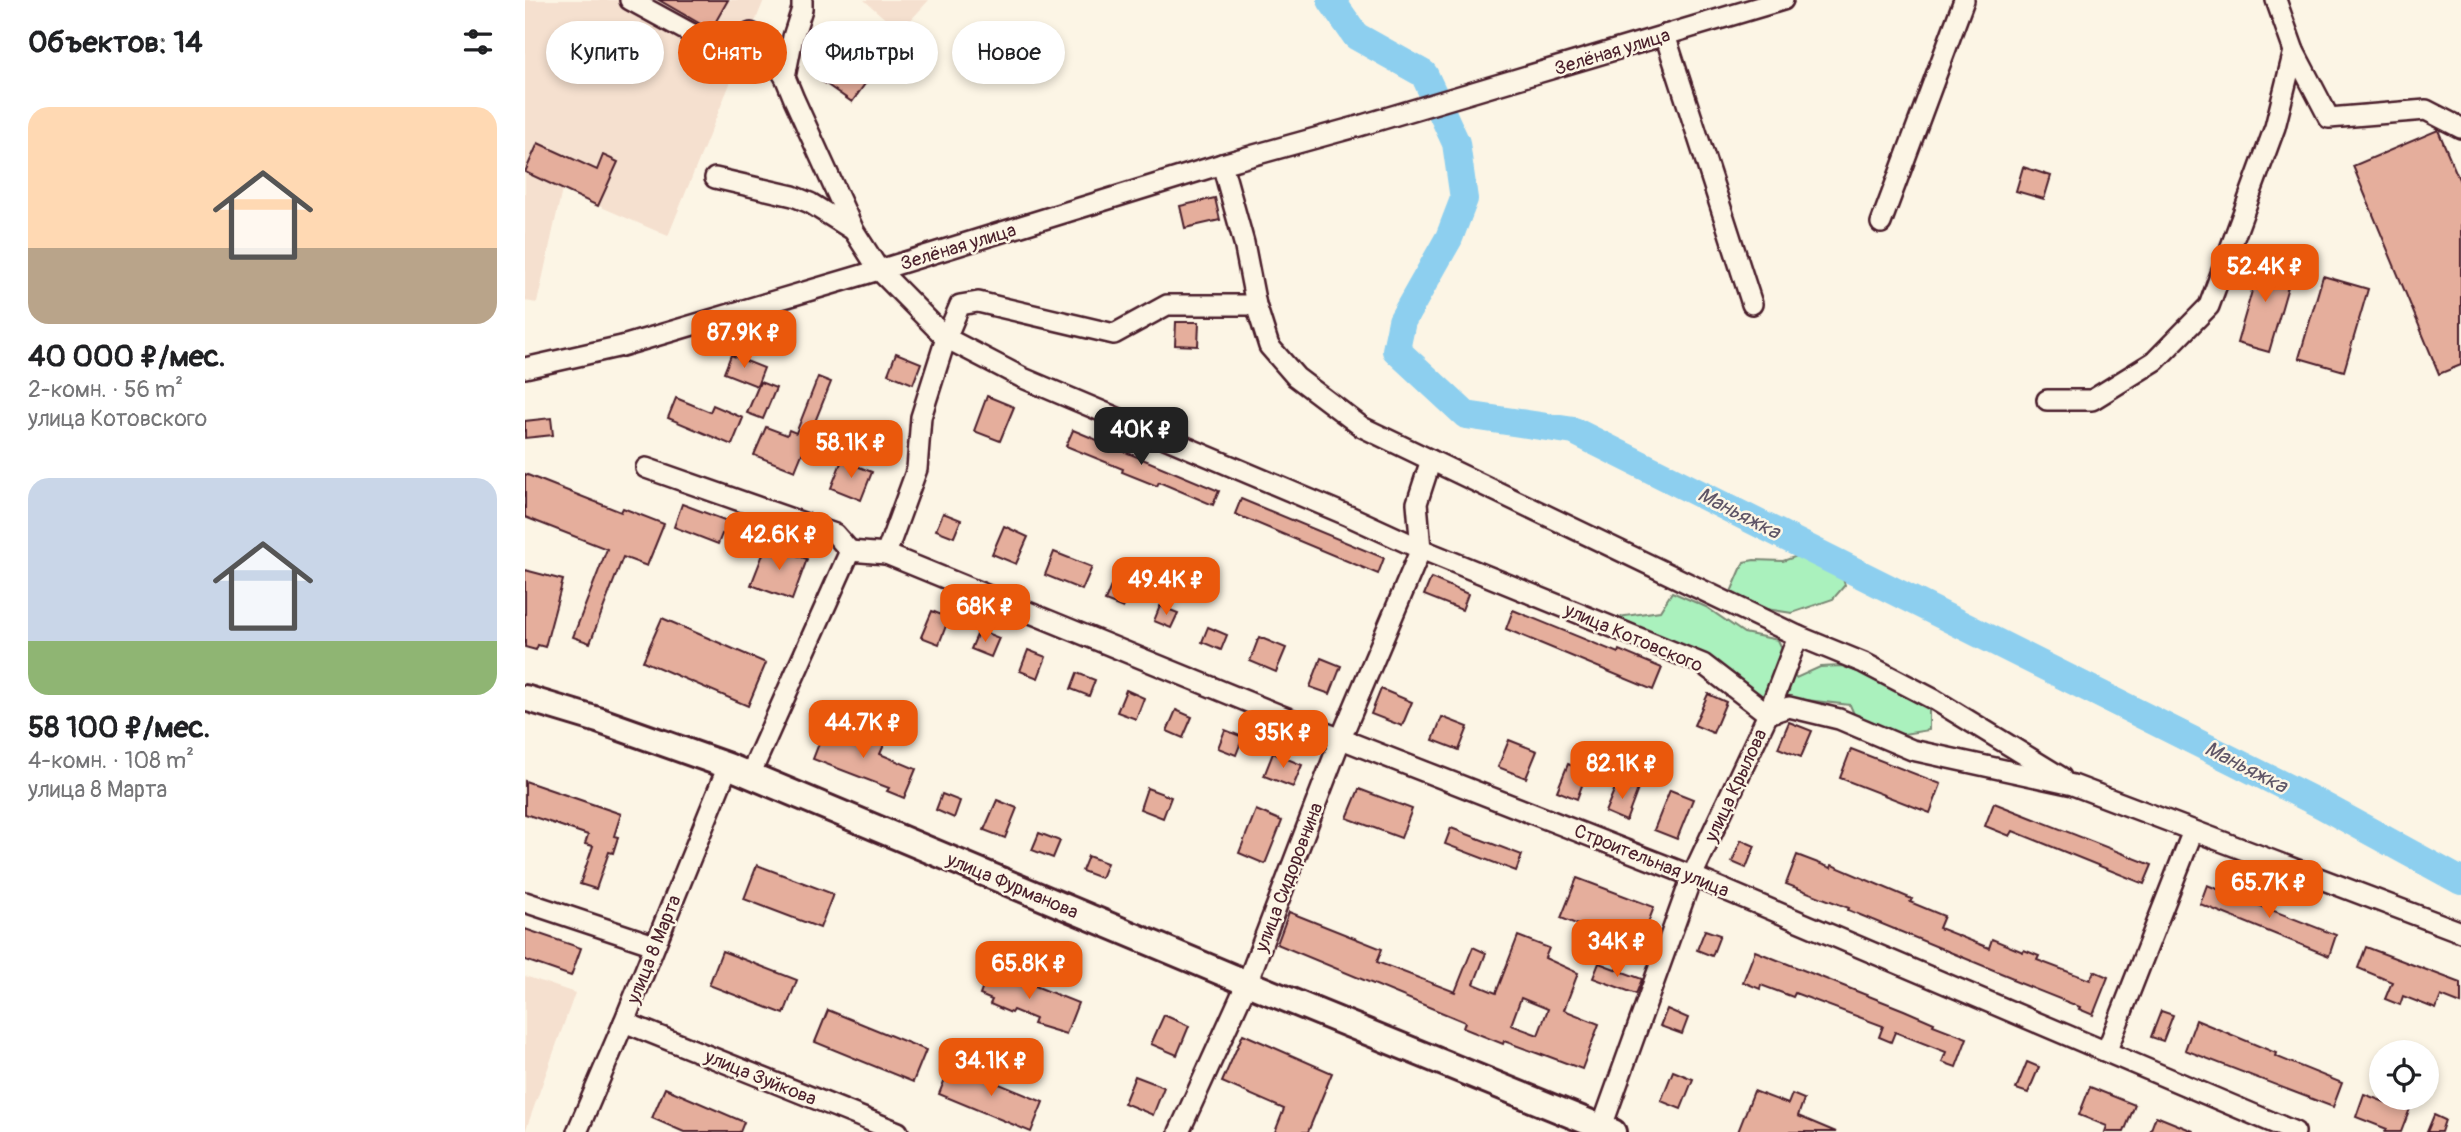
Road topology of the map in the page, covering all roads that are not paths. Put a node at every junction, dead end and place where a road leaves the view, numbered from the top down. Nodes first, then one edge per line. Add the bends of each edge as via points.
1 (630, 0) edge
2 (802, 0) edge
3 (1783, 0) edge
4 (1964, 0) edge
5 (2276, 0) edge
6 (678, 26) edge
7 (1665, 35) junction
8 (2294, 51) junction
9 (787, 67) edge
10 (787, 81) edge
11 (2461, 128) edge
12 (1221, 164) junction
13 (715, 178) dead end
14 (1881, 223) dead end
15 (854, 231) junction
16 (879, 270) junction
17 (1752, 304) dead end
18 (1256, 305) junction
19 (946, 338) junction
20 (525, 368) edge
21 (2046, 400) dead end
22 (1431, 460) junction
23 (646, 468) dead end
24 (1421, 549) junction
25 (851, 551) junction
26 (886, 554) junction
27 (1798, 636) junction
28 (525, 698) edge
29 (1768, 714) junction
30 (1341, 738) junction
31 (739, 770) junction
32 (2073, 785) junction
33 (2193, 831) junction
34 (1692, 876) junction
35 (525, 902) edge
36 (2461, 932) edge
37 (654, 945) junction
38 (1247, 984) junction
39 (624, 1022) junction
40 (2107, 1050) junction
41 (1605, 1130) edge
42 (577, 1132) edge
43 (898, 1132) edge
44 (1179, 1132) edge
45 (2295, 1132) edge

1 - 6 street, улица Котовского
2 - 9 street
3 - 7 street, Зелёная улица
4 - 14 street
5 - 8 street
7 - 12 street, Зелёная улица
7 - 17 street
8 - 11 street via 2329,118 2426,110
8 - 21 street via 2276,127 2209,306 2155,360 2092,400
10 - 15 street, улица Котовского
12 - 16 street, Зелёная улица
12 - 18 street
13 - 15 street via 793,196
15 - 16 street, улица Котовского
16 - 19 street, улица Котовского
16 - 20 street, Зелёная улица via 622,345
18 - 19 street via 1167,305 1114,334 978,302 960,305
18 - 22 street via 1269,346 1296,377 1362,426
19 - 24 street, улица Котовского via 1023,379
19 - 26 street via 921,417 917,468
22 - 24 street, улица Сидоровнина via 1416,503
22 - 27 street
23 - 25 street via 835,534
24 - 29 street, улица Котовского via 1703,664
24 - 30 street, улица Сидоровнина
25 - 26 street
25 - 31 street, улица 8 Марта
26 - 30 street, Строительная улица
27 - 29 street, улица Крылова
27 - 32 street via 1934,699
28 - 31 main road, улица Фурманова
29 - 32 street via 1789,707 1839,719 1912,750
29 - 34 street, улица Крылова
30 - 34 street, Строительная улица
30 - 38 street, улица Сидоровнина
31 - 37 street, улица 8 Марта
31 - 38 main road, улица Фурманова
32 - 33 street
33 - 36 street
33 - 40 street
34 - 40 street, Строительная улица
34 - 41 street, улица Крылова
35 - 37 street
37 - 39 street, улица 8 Марта
38 - 41 main road, улица Фурманова
38 - 44 street, улица Сидоровнина
39 - 42 street, улица 8 Марта
39 - 43 street, улица Зуйкова
40 - 45 street, Строительная улица

